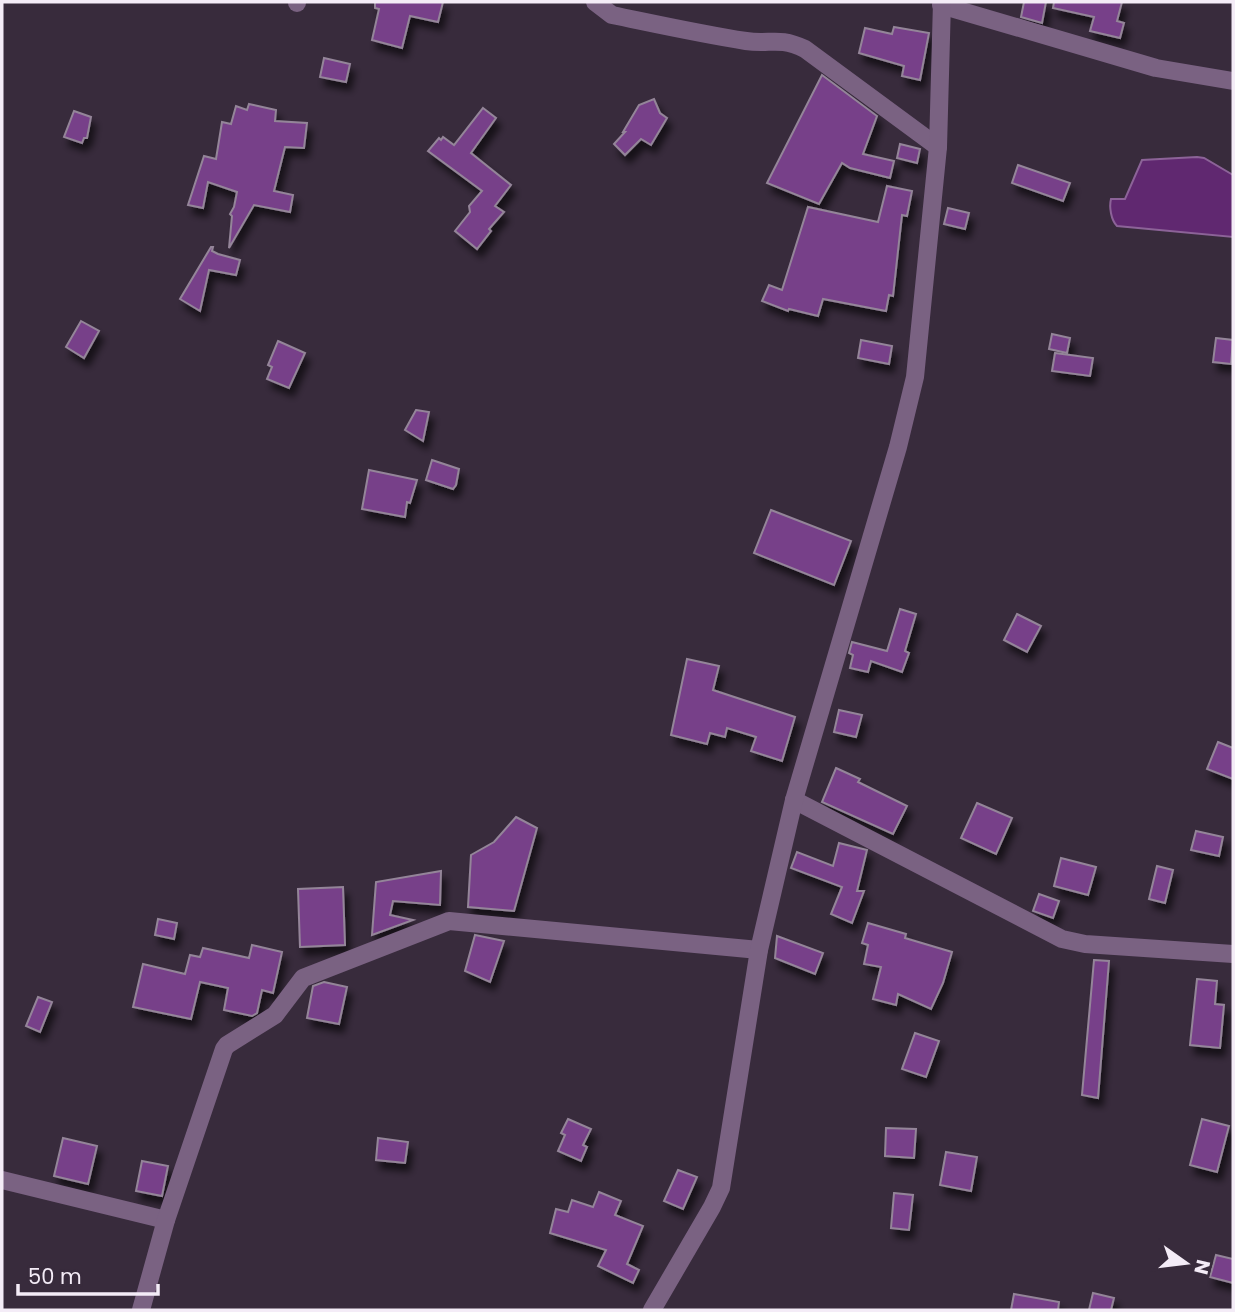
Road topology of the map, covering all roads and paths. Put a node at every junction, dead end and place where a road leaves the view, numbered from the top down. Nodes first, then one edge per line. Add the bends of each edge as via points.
1 (596, 2) edge
2 (942, 4) edge
3 (1233, 81) edge
4 (938, 147) junction
5 (794, 800) junction
6 (759, 950) junction
7 (1233, 954) edge
8 (2, 1180) edge
9 (166, 1220) junction
10 (141, 1310) edge
11 (652, 1310) edge

1 - 4 street via 612,15 751,42 792,43
2 - 3 street via 1156,68
2 - 4 street
4 - 5 street via 915,377
5 - 6 street
5 - 7 street via 1062,939
6 - 9 street via 455,920 303,978 275,1015 227,1045
6 - 11 street via 721,1188
8 - 9 street
9 - 10 street

